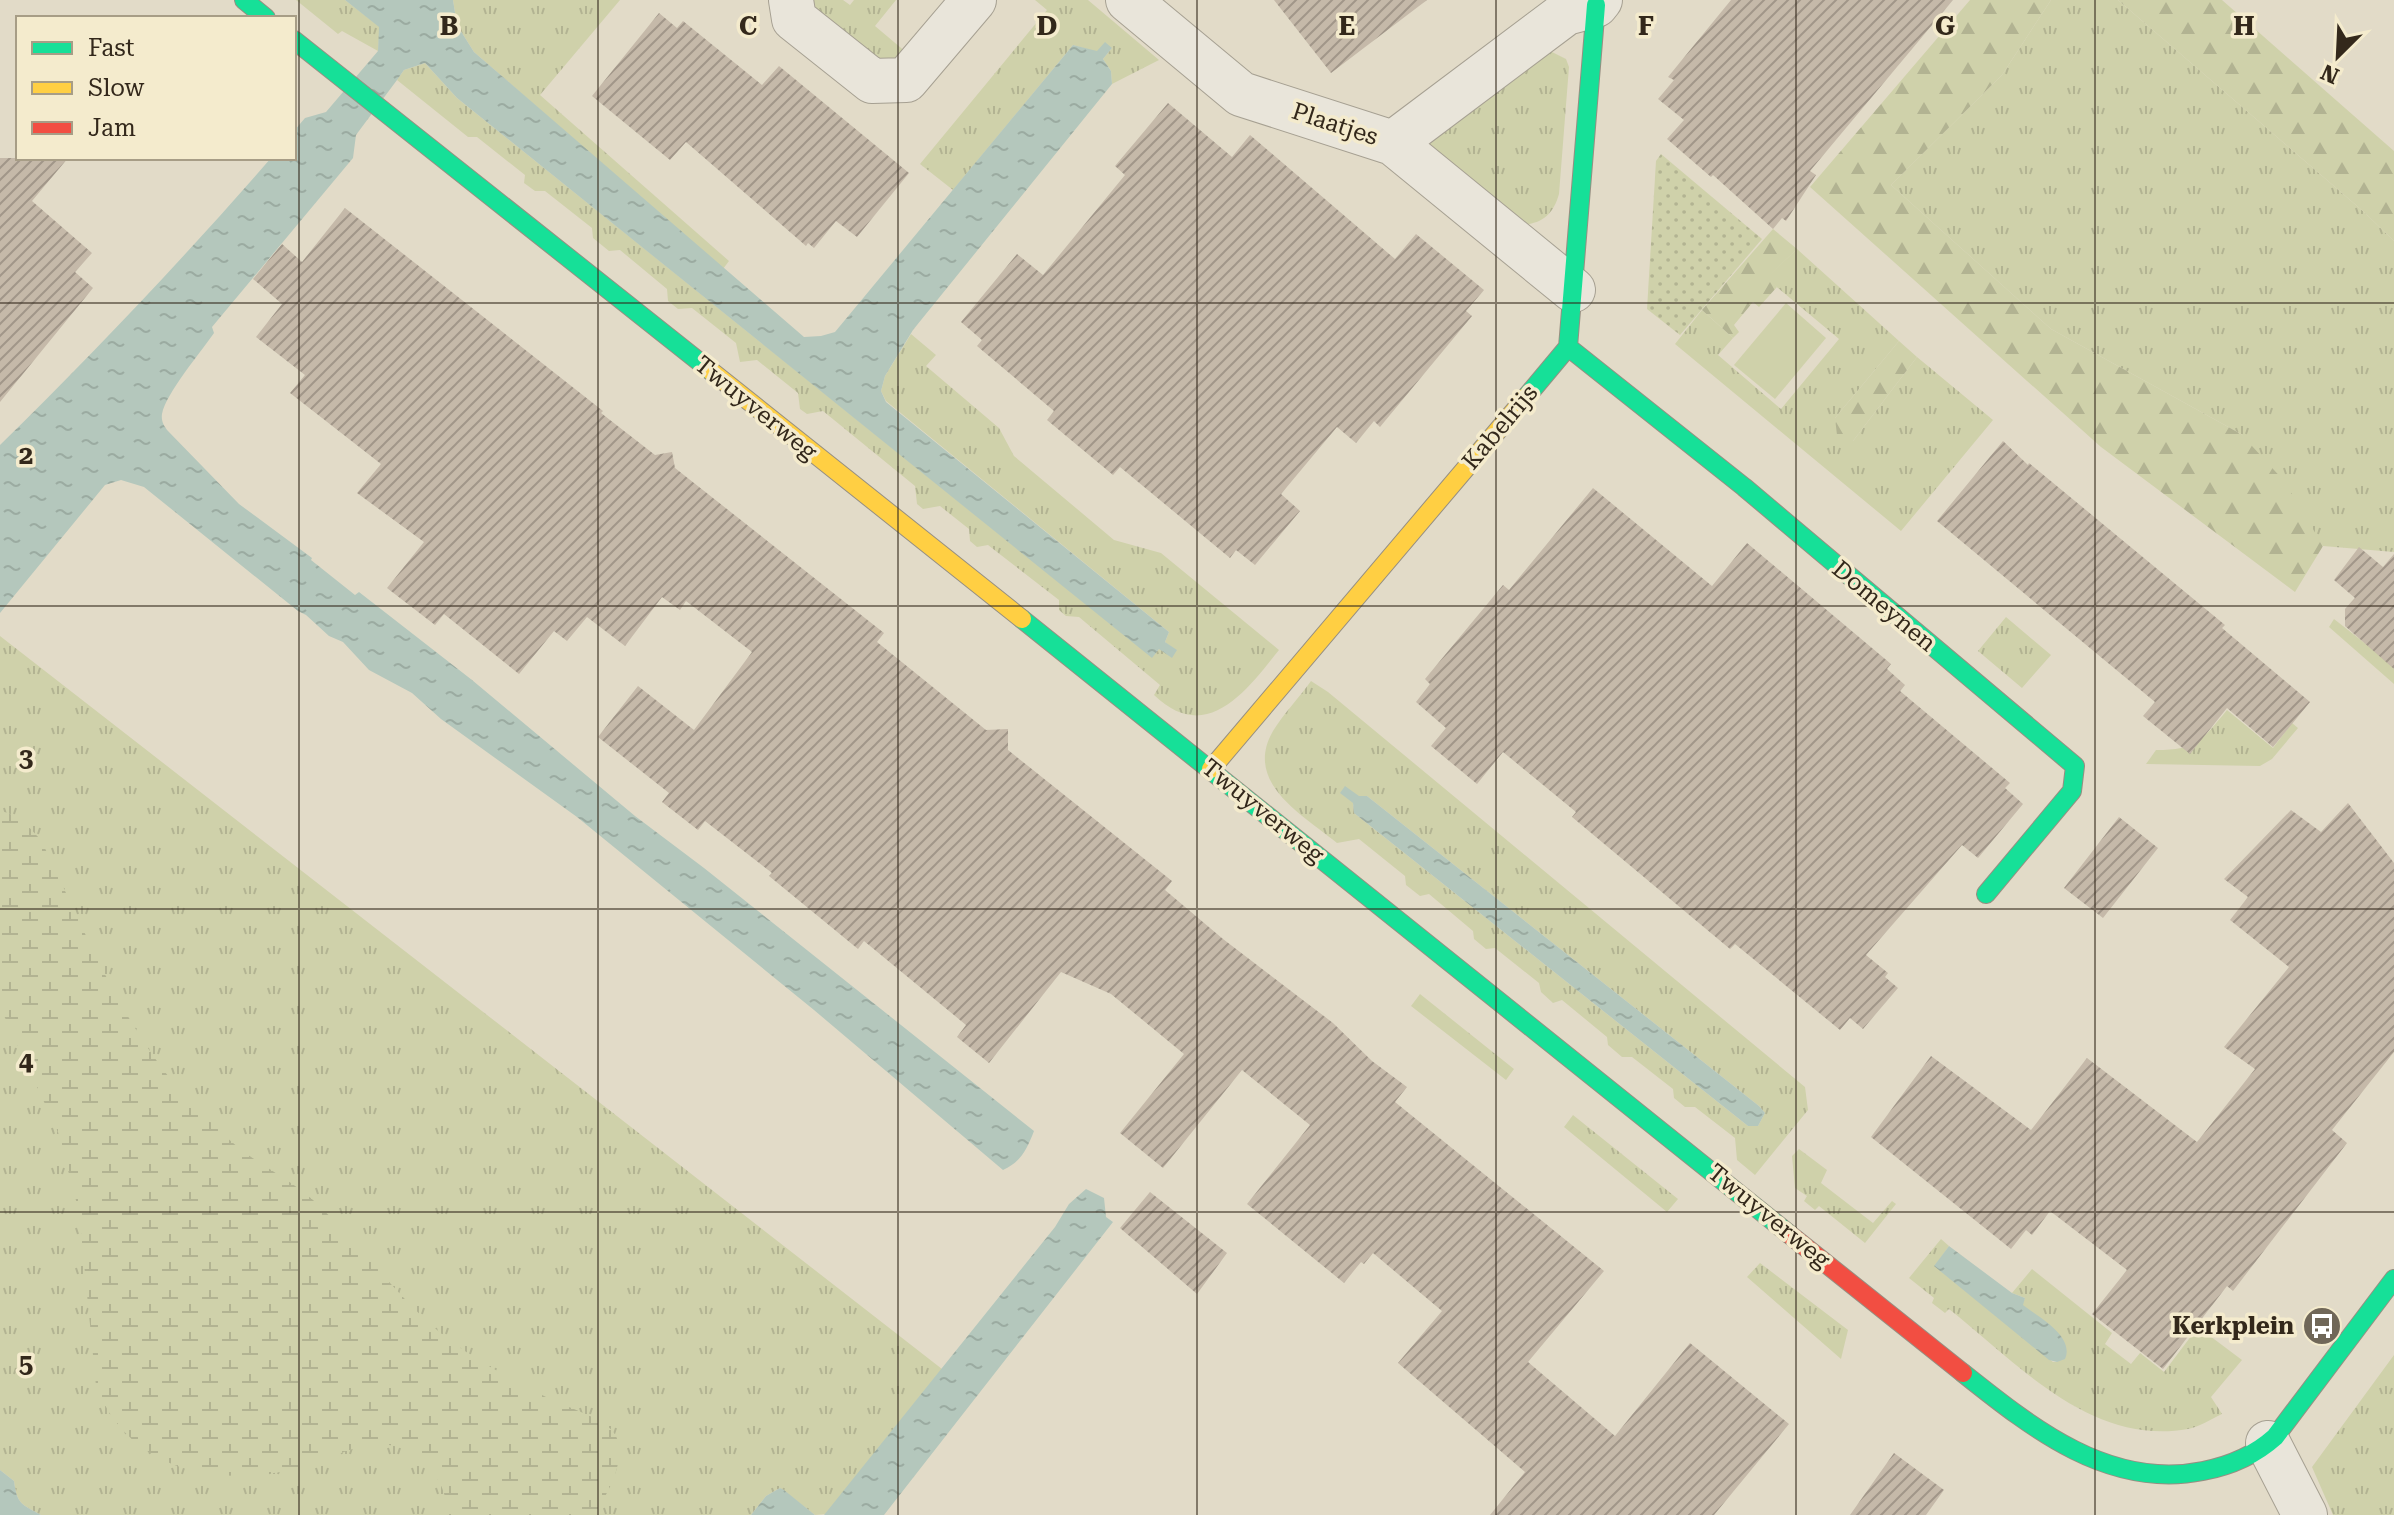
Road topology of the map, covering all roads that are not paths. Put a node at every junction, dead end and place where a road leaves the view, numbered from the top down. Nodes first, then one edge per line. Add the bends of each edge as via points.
1 (244, 0) edge
2 (791, 0) edge
3 (974, 0) edge
4 (1128, 0) edge
5 (1598, 2) edge
6 (264, 16) edge
7 (296, 42) edge
8 (1393, 143) junction
9 (1573, 290) junction
10 (1568, 347) junction
11 (1211, 769) junction
12 (1986, 894) dead end
13 (2394, 1279) edge
14 (2268, 1443) junction
15 (2305, 1515) edge

1 - 6 street
2 - 3 street via 794,19 872,81 906,80
4 - 8 street, Plaatjes via 1241,94
5 - 8 street via 1566,13
5 - 9 street
7 - 11 street, Twuyverweg
8 - 9 street, Plaatjes
9 - 10 street
10 - 11 street, Kabelrijs
10 - 12 street, Domeynen via 1744,487 2075,766 2072,791
11 - 14 street, Twuyverweg via 1988,1393 2066,1448 2111,1467 2188,1477 2231,1464
13 - 14 street
14 - 15 street

